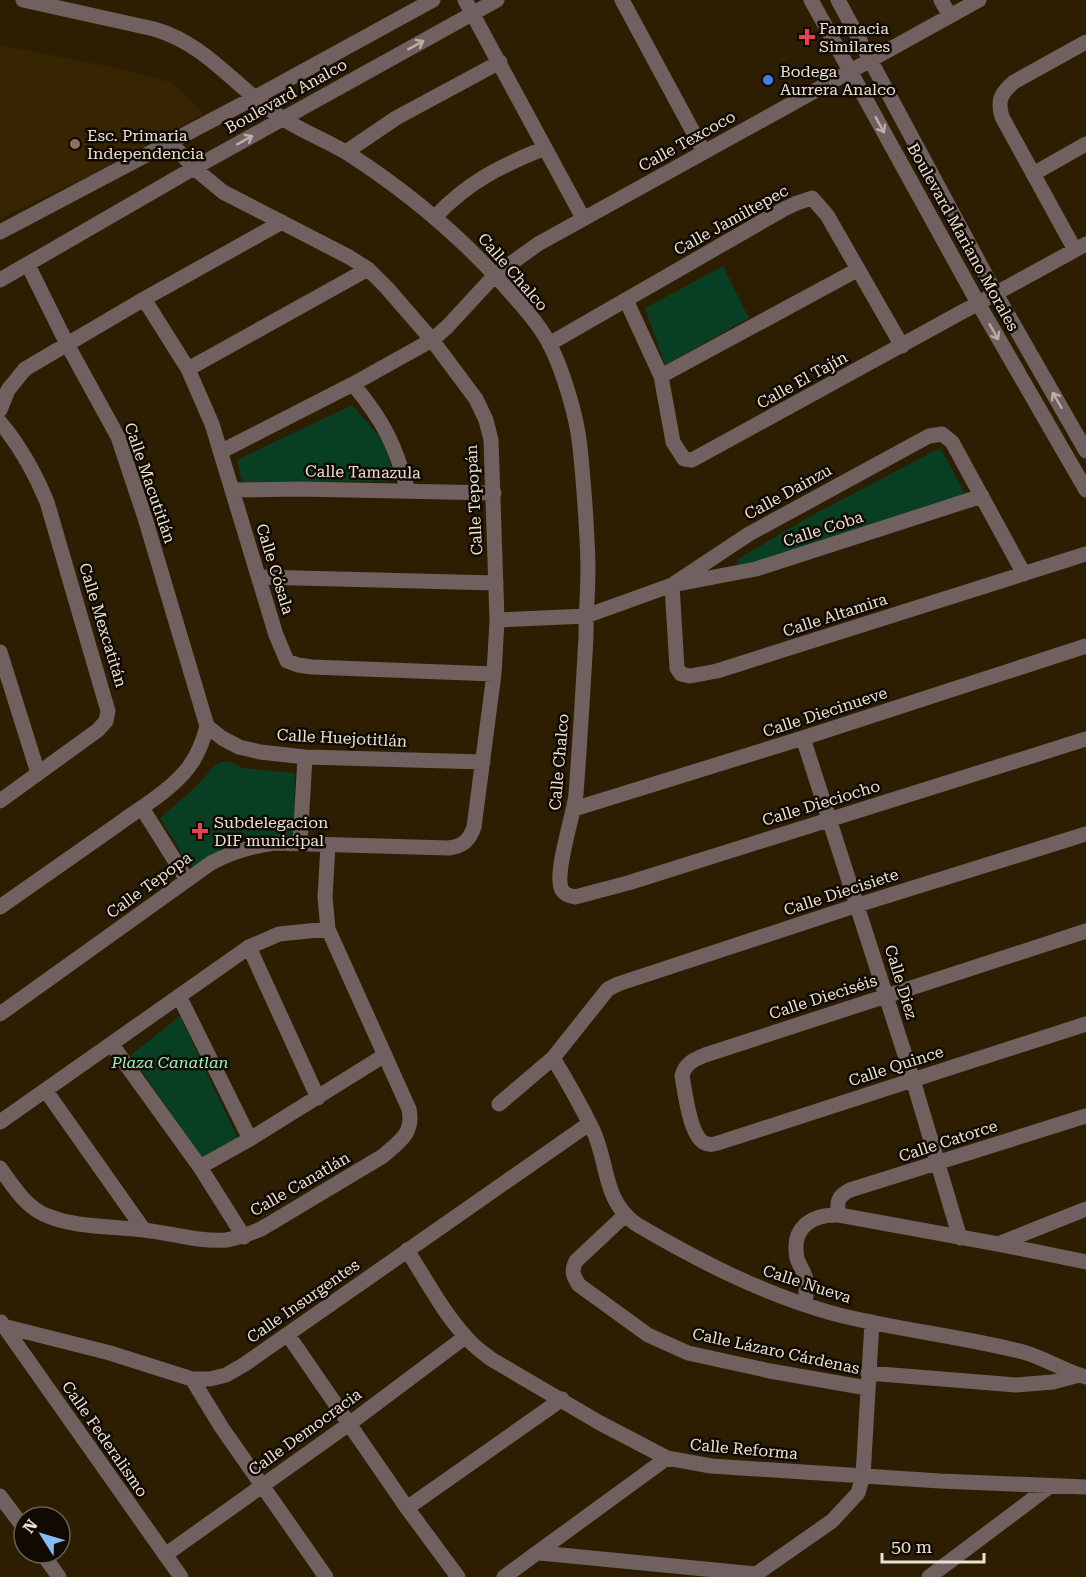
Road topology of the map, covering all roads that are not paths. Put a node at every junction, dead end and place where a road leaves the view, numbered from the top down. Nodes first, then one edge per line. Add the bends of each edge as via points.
1 (22, 0) edge
2 (433, 0) edge
3 (465, 0) edge
4 (497, 0) edge
5 (622, 0) edge
6 (811, 0) edge
7 (838, 0) edge
8 (941, 0) edge
9 (979, 0) edge
10 (473, 14) junction
11 (950, 16) junction
12 (1086, 42) edge
13 (871, 60) junction
14 (500, 62) junction
15 (851, 72) junction
16 (254, 98) junction
17 (282, 119) junction
18 (170, 142) junction
19 (1086, 144) edge
20 (544, 148) junction
21 (346, 152) junction
22 (704, 152) junction
23 (194, 168) junction
24 (1033, 174) junction
25 (435, 217) junction
26 (583, 218) junction
27 (282, 222) junction
28 (0, 232) edge
29 (1081, 247) edge
30 (28, 265) junction
31 (368, 269) junction
32 (857, 270) junction
33 (495, 275) junction
34 (0, 280) edge
35 (996, 294) junction
36 (144, 299) junction
37 (626, 300) junction
38 (978, 303) junction
39 (432, 340) junction
40 (67, 344) junction
41 (549, 344) junction
42 (902, 346) junction
43 (188, 369) junction
44 (661, 376) junction
45 (352, 384) junction
46 (0, 410) edge
47 (0, 422) edge
48 (222, 451) junction
49 (1086, 451) edge
50 (232, 489) junction
51 (1086, 490) edge
52 (408, 491) junction
53 (494, 494) junction
54 (982, 496) junction
55 (1086, 554) edge
56 (1024, 574) junction
57 (259, 577) junction
58 (496, 583) junction
59 (672, 585) junction
60 (586, 616) junction
61 (497, 620) junction
62 (1086, 646) edge
63 (0, 652) edge
64 (494, 674) junction
65 (5, 691) edge
66 (207, 726) junction
67 (803, 738) junction
68 (1086, 739) edge
69 (305, 756) junction
70 (483, 762) junction
71 (38, 773) junction
72 (0, 801) edge
73 (142, 808) junction
74 (574, 809) junction
75 (829, 820) junction
76 (1086, 834) edge
77 (300, 844) junction
78 (328, 844) junction
79 (449, 848) joint
80 (187, 880) junction
81 (567, 895) joint
82 (858, 905) junction
83 (0, 907) edge
84 (328, 928) junction
85 (1086, 931) edge
86 (249, 947) junction
87 (887, 995) junction
88 (179, 996) junction
89 (0, 1014) edge
90 (1086, 1024) edge
91 (112, 1045) junction
92 (385, 1055) junction
93 (553, 1058) junction
94 (914, 1080) junction
95 (46, 1090) junction
96 (318, 1098) junction
97 (499, 1104) dead end
98 (1086, 1116) edge
99 (0, 1122) edge
100 (590, 1125) junction
101 (250, 1139) junction
102 (718, 1143) joint
103 (937, 1163) junction
104 (200, 1167) junction
105 (0, 1168) edge
106 (1086, 1209) edge
107 (839, 1215) junction
108 (624, 1216) junction
109 (144, 1230) junction
110 (244, 1237) junction
111 (960, 1238) junction
112 (998, 1244) junction
113 (407, 1250) junction
114 (1086, 1262) edge
115 (805, 1304) junction
116 (872, 1322) junction
117 (2, 1324) edge
118 (288, 1335) junction
119 (465, 1337) junction
120 (1082, 1376) edge
121 (192, 1379) junction
122 (868, 1380) junction
123 (562, 1399) junction
124 (349, 1424) junction
125 (667, 1458) junction
126 (863, 1476) junction
127 (261, 1486) junction
128 (1050, 1486) junction
129 (1086, 1487) edge
130 (0, 1496) edge
131 (407, 1508) junction
132 (12, 1512) edge
133 (540, 1552) junction
134 (165, 1555) junction
135 (755, 1576) edge
136 (181, 1577) edge
137 (326, 1577) edge
138 (458, 1577) edge
139 (504, 1577) edge
140 (929, 1577) edge

1 - 16 street, Calle Chalco via 174,35 208,57
2 - 16 street, Boulevard Analco
3 - 10 street
4 - 10 street, Boulevard Analco
5 - 22 street
6 - 15 street, Boulevard Mariano Morales
7 - 13 street, Boulevard Mariano Morales
8 - 11 street
9 - 11 street, Calle Texcoco
10 - 14 street
17 -> 10 street, Boulevard Analco
11 - 13 street, Calle Texcoco
12 - 24 street via 1014,82 999,98 1002,117
13 - 15 street, Calle Texcoco
13 - 35 street, Boulevard Mariano Morales
14 - 20 street
14 - 21 street via 396,118
15 - 22 street, Calle Texcoco
15 -> 38 street, Boulevard Mariano Morales
16 - 17 street, Calle Chalco
16 - 18 street, Boulevard Analco
17 - 21 street, Calle Chalco
23 -> 17 street, Boulevard Analco
18 - 23 street, Calle Tepopán
18 - 28 street, Boulevard Analco
19 - 24 street
20 - 25 street via 483,175
20 - 26 street
21 - 25 street, Calle Chalco
22 - 26 street, Calle Texcoco
23 - 27 street, Calle Tepopán via 223,192
23 - 30 street, Boulevard Analco
24 - 29 street
25 - 33 street, Calle Chalco
26 - 33 street, Calle Texcoco
27 - 31 street, Calle Tepopán
27 - 36 street
29 - 35 street, Calle El Tajín
30 - 34 street, Boulevard Analco
30 - 40 street, Calle Macutitlán
31 - 39 street, Calle Tepopán
31 - 43 street
32 - 37 street, Calle Jamiltepec via 827,215 812,198 784,209
32 - 42 street, Calle Jamiltepec
32 - 44 street
33 - 39 street, Calle Texcoco
33 - 41 street, Calle Chalco
35 - 38 street, Calle El Tajín
49 -> 35 street, Boulevard Mariano Morales
36 - 40 street
36 - 43 street, Calle Cósala
37 - 41 street, Calle Jamiltepec
37 - 44 street, Calle El Tajín
38 - 42 street, Calle El Tajín
38 -> 51 street, Boulevard Mariano Morales
39 - 45 street, Calle Texcoco
39 - 53 street, Calle Tepopán via 476,399 486,420
40 - 46 street via 25,369 8,390
40 - 66 street, Calle Macutitlán via 118,437
41 - 60 street, Calle Chalco via 568,393 580,442 588,568
42 - 44 street, Calle El Tajín via 692,460 684,459 673,442
43 - 48 street, Calle Cósala
45 - 48 street, Calle Texcoco
45 - 52 street via 387,430
47 - 71 street, Calle Mexcatitán via 23,453 47,502 108,711 98,730
48 - 50 street, Calle Cósala
50 - 52 street, Calle Tamazula
50 - 57 street, Calle Cósala
52 - 53 street, Calle Tamazula
53 - 58 street, Calle Tepopán
54 - 56 street, Calle Dainzu
54 - 59 street, Calle Coba via 756,569
54 - 59 street, Calle Dainzu via 952,442 942,434 929,436 749,534
55 - 56 street, Calle Altamira
56 - 59 street, Calle Altamira via 717,671 690,676 681,674 675,658
57 - 58 street
57 - 64 street, Calle Cósala via 287,661 312,667
58 - 61 street, Calle Tepopán
59 - 60 street, Calle Dainzu
60 - 61 street, Calle Dainzu
60 - 74 street, Calle Chalco
61 - 64 street, Calle Tepopán
62 - 67 street, Calle Diecinueve
63 - 65 street
64 - 70 street, Calle Tepopán
65 - 71 street
66 - 69 street, Calle Huejotitlán via 239,747
66 - 73 street via 202,744 186,770
67 - 74 street, Calle Diecinueve
67 - 75 street, Calle Diez
68 - 75 street, Calle Dieciocho
69 - 70 street, Calle Huejotitlán
69 - 77 street
70 - 79 street, Calle Tepopán via 471,836 458,847
71 - 72 street, Calle Mexcatitán
73 - 80 street
73 - 83 street
74 - 81 street, Calle Chalco via 559,879
75 - 81 street, Calle Dieciocho via 609,889 575,897
75 - 82 street, Calle Diez
76 - 82 street, Calle Diecisiete
77 - 78 street, Calle Tepopa
77 - 80 street, Calle Tepopa via 252,846 211,863
78 - 79 street, Calle Tepopa
78 - 84 street, Calle Canatlán
80 - 89 street, Calle Tepopa
82 - 87 street, Calle Diez
82 - 93 street, Calle Diecisiete via 608,989
84 - 86 street via 279,934
84 - 92 street, Calle Canatlán
85 - 87 street, Calle Dieciséis
86 - 88 street
86 - 96 street
87 - 94 street, Calle Diez
87 - 102 street, Calle Dieciséis via 688,1063 682,1076 694,1131 707,1144
88 - 91 street
88 - 101 street
90 - 94 street, Calle Quince
91 - 95 street
91 - 104 street
92 - 96 street
92 - 110 street, Calle Canatlán via 409,1108 408,1132 383,1156
93 - 97 street
93 - 100 street
94 - 102 street, Calle Quince
94 - 103 street, Calle Diez
95 - 99 street
95 - 109 street
96 - 101 street
98 - 103 street, Calle Catorce
100 - 108 street via 611,1194
100 - 113 street, Calle Insurgentes
101 - 104 street
103 - 107 street, Calle Catorce via 845,1193 837,1203
103 - 111 street, Calle Diez
104 - 110 street
105 - 109 street, Calle Canatlán via 33,1208 48,1216
106 - 112 street
107 - 111 street
107 - 115 street via 814,1218 799,1234 796,1249 806,1280
108 - 115 street, Calle Nueva via 763,1290
108 - 122 street, Calle Lázaro Cárdenas via 576,1261 573,1269 579,1285 630,1323 668,1345 718,1360
109 - 110 street, Calle Canatlán via 204,1239
111 - 112 street
112 - 114 street
113 - 118 street, Calle Insurgentes
113 - 119 street, Calle Reforma
115 - 116 street, Calle Nueva
116 - 120 street, Calle Nueva via 1042,1357
116 - 122 street
117 - 121 street, Calle Insurgentes
117 - 134 street, Calle Federalismo
118 - 121 street, Calle Insurgentes via 226,1375
118 - 124 street
119 - 123 street, Calle Reforma via 491,1359
119 - 124 street, Calle Democracia
120 - 122 street, Calle Lázaro Cárdenas via 1016,1385
121 - 127 street
122 - 126 street
123 - 125 street, Calle Reforma
123 - 131 street
124 - 127 street, Calle Democracia
124 - 131 street
125 - 126 street, Calle Reforma via 711,1466
125 - 133 street
126 - 128 street, Calle Reforma
126 - 135 street via 858,1493 832,1521
127 - 134 street, Calle Democracia
127 - 137 street
128 - 129 street, Calle Reforma
128 - 140 street
130 - 132 street
131 - 138 street
133 - 135 street
133 - 139 street
134 - 136 street, Calle Federalismo

